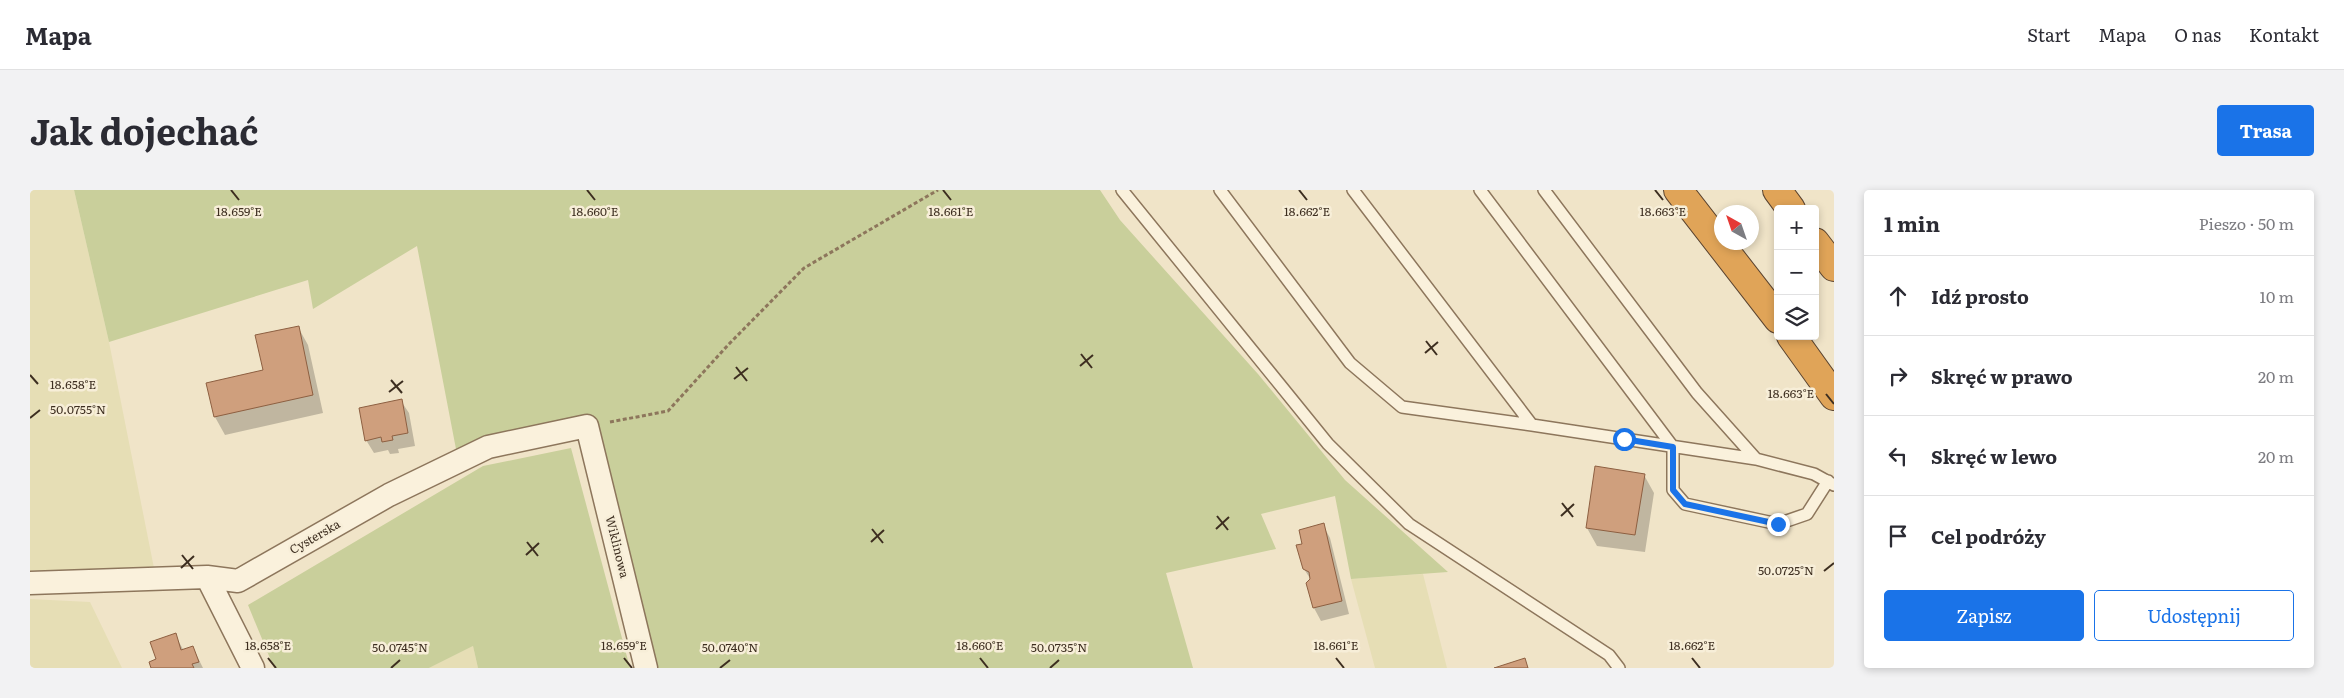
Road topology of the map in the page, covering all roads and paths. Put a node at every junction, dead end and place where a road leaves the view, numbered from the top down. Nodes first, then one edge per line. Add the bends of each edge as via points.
1 (938, 190) edge
2 (1122, 190) edge
3 (1220, 190) edge
4 (1353, 190) edge
5 (1480, 190) edge
6 (1544, 190) edge
7 (1678, 190) edge
8 (1777, 190) edge
9 (1788, 205) edge
10 (1819, 247) edge
11 (1834, 267) edge
12 (1774, 314) edge
13 (1794, 340) edge
14 (1834, 396) edge
15 (1532, 425) junction
16 (587, 426) junction
17 (1673, 447) junction
18 (1756, 459) junction
19 (1831, 483) edge
20 (207, 577) junction
21 (30, 583) edge
22 (253, 668) edge
23 (646, 668) edge
24 (1619, 668) edge

1 - 16 path via 804,268 668,411
2 - 24 lane via 1328,444 1409,524 1609,655
3 - 15 lane via 1350,363 1402,407
4 - 15 lane
5 - 17 lane
6 - 18 lane via 1697,393
7 - 12 highway
8 - 9 highway
10 - 11 highway
13 - 14 highway
15 - 17 lane
16 - 20 street, Cysterska via 488,447 389,495 238,581
16 - 23 street, Wiklinowa
17 - 18 lane
17 - 19 lane via 1673,490 1685,504 1778,524 1807,514
18 - 19 lane via 1814,474
20 - 21 street, Cysterska
20 - 22 street

